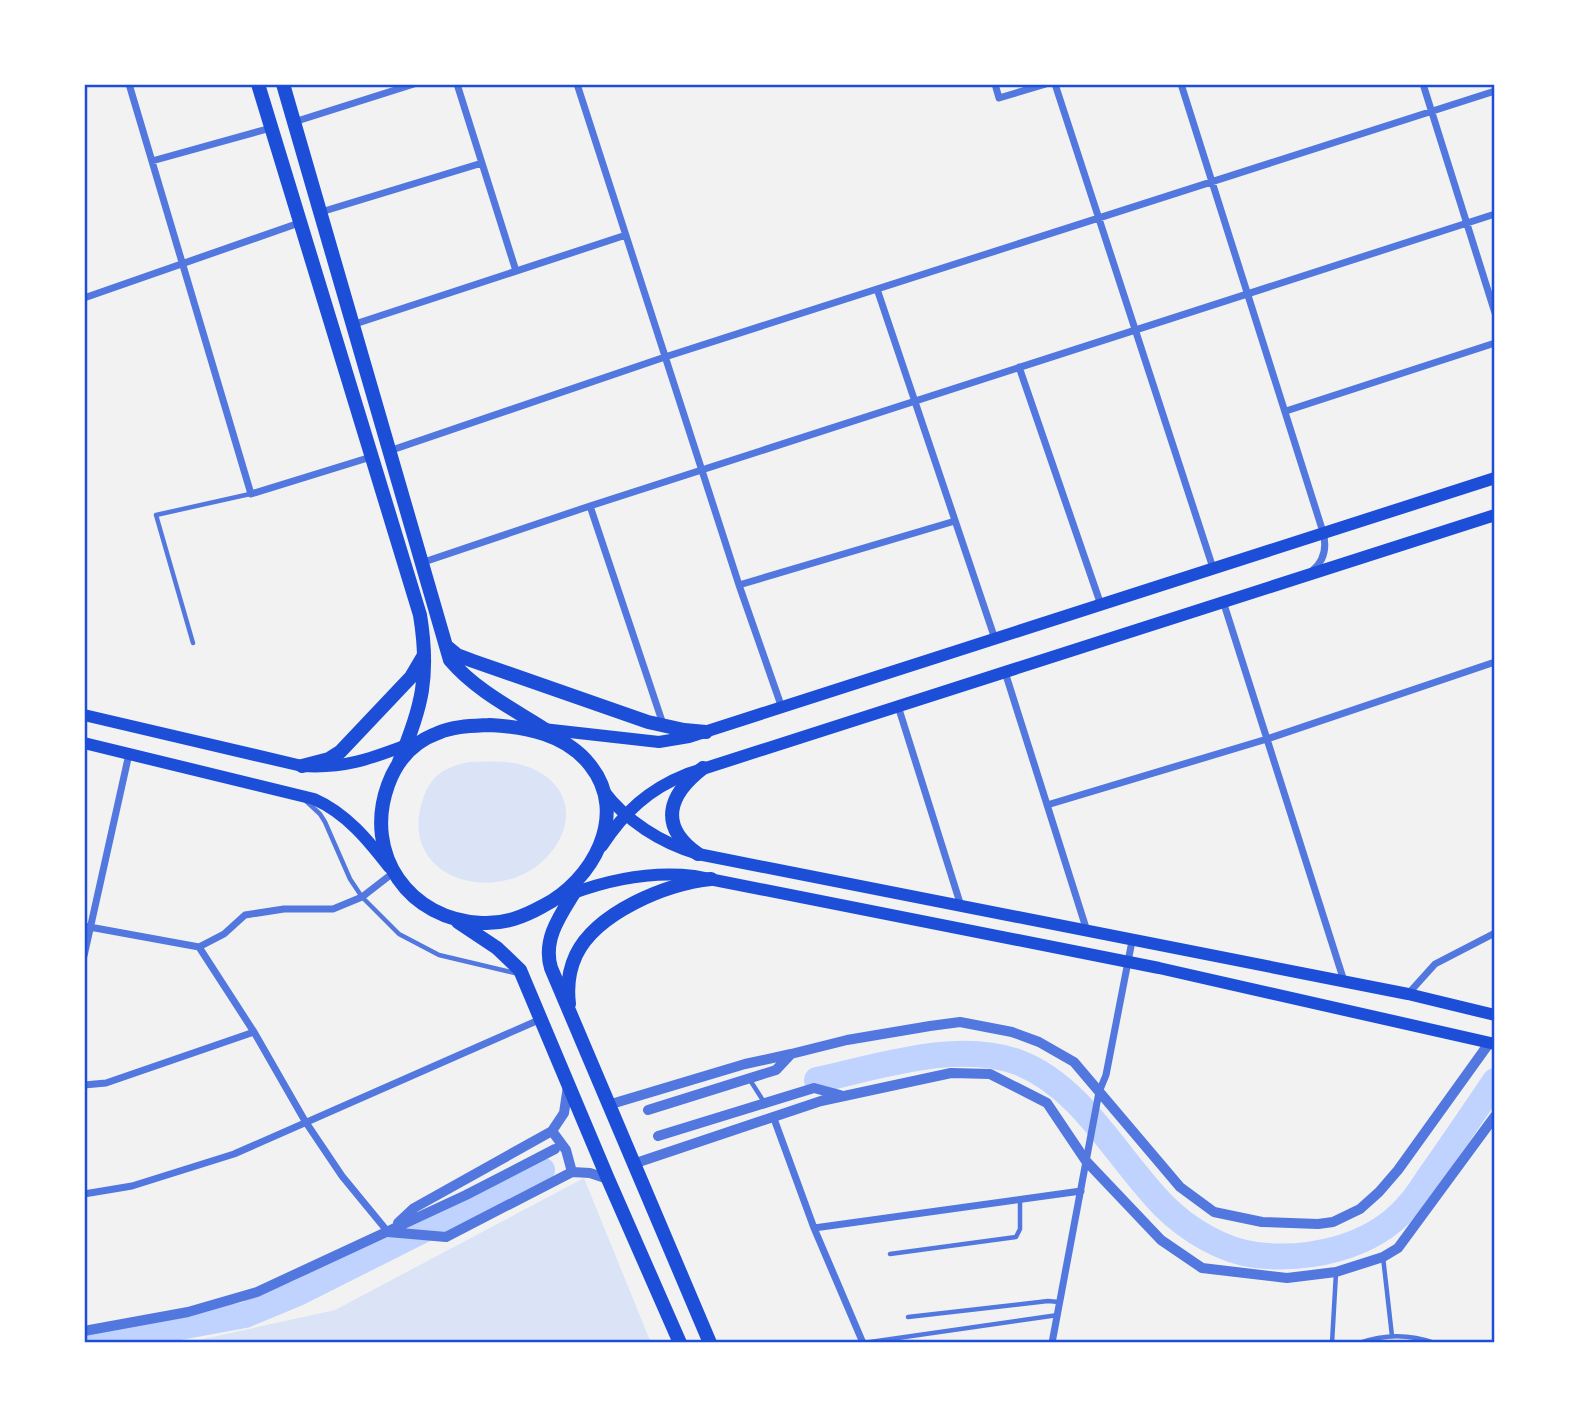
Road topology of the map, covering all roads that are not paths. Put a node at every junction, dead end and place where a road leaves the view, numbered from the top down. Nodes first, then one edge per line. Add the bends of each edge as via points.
1 (130, 84) edge
2 (258, 84) edge
3 (283, 84) edge
4 (414, 84) edge
5 (457, 84) edge
6 (577, 84) edge
7 (995, 84) edge
8 (1046, 84) edge
9 (1055, 84) edge
10 (1181, 84) edge
11 (1423, 84) edge
12 (1495, 91) edge
13 (1432, 111) junction
14 (294, 122) junction
15 (271, 128) junction
16 (152, 161) junction
17 (482, 163) junction
18 (1213, 181) junction
19 (320, 213) junction
20 (1495, 214) edge
21 (1098, 218) junction
22 (299, 223) junction
23 (1467, 223) junction
24 (626, 235) junction
25 (183, 265) junction
26 (516, 271) junction
27 (877, 289) junction
28 (1248, 294) junction
29 (84, 299) edge
30 (1495, 313) edge
31 (352, 325) junction
32 (1135, 330) junction
33 (1495, 343) edge
34 (665, 357) junction
35 (1020, 367) junction
36 (914, 401) junction
37 (1286, 411) junction
38 (389, 452) junction
39 (371, 457) junction
40 (701, 470) junction
41 (1495, 478) edge
42 (251, 494) junction
43 (590, 506) junction
44 (1495, 515) edge
45 (955, 521) junction
46 (1323, 532) junction
47 (421, 564) junction
48 (1213, 568) junction
49 (1306, 575) junction
50 (739, 585) junction
51 (1223, 601) junction
52 (1101, 605) junction
53 (995, 639) junction
54 (193, 643) dead end
55 (445, 645) junction
56 (425, 654) junction
57 (1495, 662) edge
58 (1005, 672) junction
59 (898, 706) junction
60 (782, 708) junction
61 (84, 715) edge
62 (525, 727) junction
63 (664, 727) junction
64 (547, 729) junction
65 (438, 732) junction
66 (706, 732) junction
67 (1267, 739) junction
68 (84, 743) edge
69 (406, 745) junction
70 (576, 751) junction
71 (129, 754) junction
72 (399, 762) junction
73 (302, 766) junction
74 (703, 768) junction
75 (603, 790) junction
76 (294, 793) junction
77 (1047, 805) junction
78 (625, 814) junction
79 (698, 854) junction
80 (595, 858) junction
81 (393, 873) junction
82 (711, 879) junction
83 (574, 893) junction
84 (362, 897) junction
85 (548, 904) junction
86 (961, 907) junction
87 (444, 915) junction
88 (87, 927) edge
89 (1087, 932) junction
90 (1495, 933) edge
91 (1132, 941) junction
92 (199, 947) junction
93 (84, 956) edge
94 (1128, 962) junction
95 (525, 981) junction
96 (1344, 982) junction
97 (1408, 995) junction
98 (1495, 1015) edge
99 (570, 1016) junction
100 (541, 1019) junction
101 (254, 1032) junction
102 (1493, 1043) edge
103 (791, 1054) junction
104 (750, 1079) junction
105 (84, 1085) edge
106 (568, 1085) junction
107 (1099, 1092) junction
108 (842, 1096) junction
109 (765, 1103) junction
110 (608, 1105) junction
111 (648, 1110) dead end
112 (773, 1116) junction
113 (1495, 1116) edge
114 (305, 1121) junction
115 (552, 1131) junction
116 (658, 1136) dead end
117 (555, 1149) dead end
118 (1086, 1161) junction
119 (633, 1164) junction
120 (567, 1170) junction
121 (608, 1179) junction
122 (1081, 1191) junction
123 (84, 1194) edge
124 (1020, 1199) junction
125 (814, 1228) junction
126 (388, 1232) junction
127 (890, 1254) dead end
128 (1383, 1256) junction
129 (1336, 1272) junction
130 (1060, 1303) junction
131 (1058, 1315) junction
132 (908, 1317) dead end
133 (84, 1331) edge
134 (1392, 1336) junction
135 (680, 1343) edge
136 (710, 1343) edge
137 (863, 1343) edge
138 (1052, 1343) edge
139 (1332, 1343) edge
140 (1359, 1343) edge
141 (1435, 1343) edge

1 - 16 street
2 - 15 main road
3 - 14 main road
4 - 14 street
5 - 17 street
6 - 24 street
7 - 8 street via 999,98
9 - 21 street
10 - 18 street
11 - 13 street
12 - 13 street
13 - 18 street
13 - 23 street
14 - 19 main road
15 - 16 street
15 - 22 main road
16 - 25 street
17 - 19 street
17 - 26 street
18 - 21 street
18 - 28 street
19 - 31 main road
20 - 23 street
21 - 27 street
21 - 32 street
22 - 25 street
22 - 39 main road
23 - 28 street
23 - 30 street
24 - 26 street
24 - 34 street
25 - 29 street
25 - 42 street
26 - 31 street
27 - 34 street
27 - 36 street
28 - 32 street
28 - 37 street
31 - 38 main road
32 - 35 street
32 - 48 street
33 - 37 street
34 - 38 street
34 - 40 street
35 - 36 street
35 - 52 street
36 - 40 street
36 - 45 street
37 - 46 street
38 - 47 main road
39 - 42 street
39 - 56 main road via 420,615
40 - 43 street
40 - 50 street
41 - 46 main road
42 - 54 lane via 156,515
43 - 47 street
43 - 63 street
44 - 49 main road
45 - 50 street
45 - 53 street
46 - 48 main road
46 - 49 street via 1323,554 1317,567
47 - 55 main road
48 - 52 main road
49 - 51 main road
50 - 60 street
51 - 58 main road
51 - 67 street
52 - 53 main road
53 - 60 main road
55 - 63 main road via 473,661
55 - 64 main road via 450,660 471,683
56 - 69 main road via 423,695
56 - 73 main road via 411,677 340,752
57 - 67 street
58 - 59 main road
58 - 77 street
59 - 74 main road
59 - 86 street
60 - 66 main road
61 - 73 main road
62 - 64 main road
62 - 65 main road via 473,726
62 - 70 main road
63 - 66 main road
64 - 66 main road via 659,742
64 - 70 main road
65 - 69 main road
65 - 72 main road
67 - 77 street
67 - 96 street
68 - 71 main road
69 - 72 main road
69 - 73 main road via 352,765
70 - 75 main road via 590,765
71 - 76 main road
71 - 88 street
72 - 81 main road via 381,813 383,844
74 - 78 main road via 660,786
74 - 79 main road via 680,790 672,810 680,839
75 - 78 main road
75 - 80 main road via 605,828
76 - 81 main road via 339,811
76 - 84 lane via 320,814
77 - 89 street
78 - 79 main road via 668,844
78 - 80 main road
79 - 86 main road
80 - 83 main road
80 - 85 main road via 574,884
81 - 84 street
81 - 87 main road via 412,895
82 - 83 main road via 642,875
82 - 94 main road
82 - 99 main road via 655,893 601,926 577,953 572,966
83 - 85 main road
83 - 99 main road via 555,926 548,950
84 - 92 street via 333,909 245,915 224,934
84 - 95 lane via 399,934 420,947 458,961 508,970
85 - 87 main road via 501,922
86 - 89 main road
87 - 95 main road via 497,948
88 - 92 street
88 - 93 street
89 - 91 main road
90 - 97 street via 1435,964
91 - 94 street
91 - 96 main road
92 - 101 street
94 - 102 main road
94 - 107 street
95 - 100 main road
96 - 97 main road
97 - 98 main road
99 - 110 main road
100 - 106 main road
100 - 114 street
101 - 105 street via 106,1083
101 - 114 street
102 - 107 street via 1379,1192 1360,1209 1318,1224 1262,1222 1214,1212 1180,1187
103 - 104 street via 776,1070
103 - 107 street via 960,1022 1040,1042 1074,1062
103 - 110 street
104 - 109 lane
104 - 111 street
106 - 115 street via 564,1113
106 - 121 main road
107 - 118 street
108 - 109 street via 814,1088
108 - 112 street
108 - 118 street via 951,1073 990,1074 1047,1103
109 - 116 street
110 - 119 main road
112 - 119 street
112 - 125 street
113 - 128 street via 1398,1248
114 - 123 street via 234,1154 132,1186
114 - 126 street
115 - 120 street via 566,1150
115 - 126 street via 414,1208
117 - 126 street
118 - 122 street
118 - 129 street via 1161,1240 1202,1268 1287,1278
119 - 136 main road
120 - 121 street
120 - 126 street via 446,1237
121 - 135 main road
122 - 124 street
122 - 130 street
124 - 125 street
124 - 127 lane via 1016,1237
125 - 137 street
126 - 133 street via 257,1292 188,1312
128 - 129 street
128 - 134 lane
129 - 139 lane
130 - 131 street
130 - 132 lane
131 - 137 lane
131 - 138 street
134 - 140 lane
134 - 141 lane

